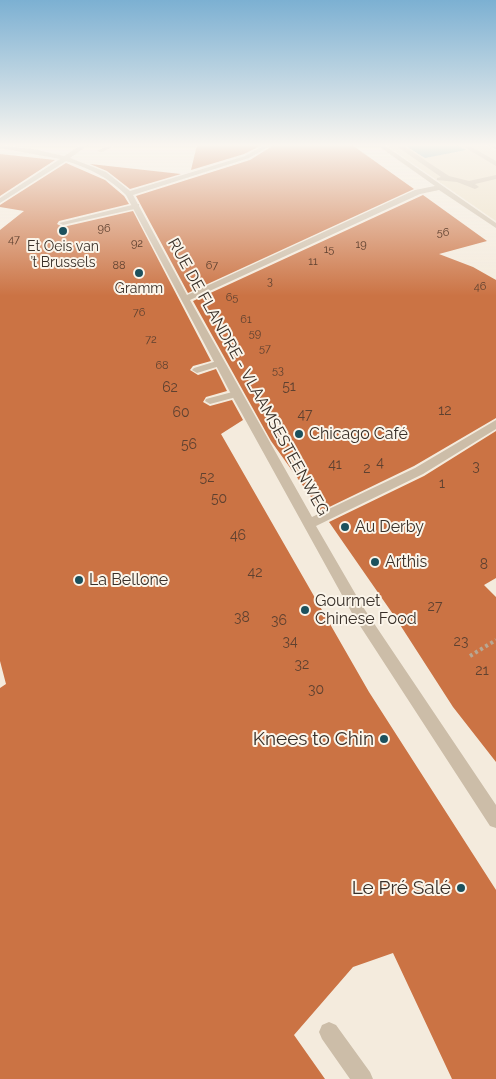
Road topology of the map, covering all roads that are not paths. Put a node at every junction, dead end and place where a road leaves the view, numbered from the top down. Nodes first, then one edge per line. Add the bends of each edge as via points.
1 (130, 195) edge
2 (411, 195) edge
3 (454, 195) edge
4 (136, 206) junction
5 (63, 223) dead end
6 (496, 226) edge
7 (185, 299) junction
8 (220, 364) junction
9 (197, 370) dead end
10 (236, 394) junction
11 (210, 401) dead end
12 (496, 424) edge
13 (309, 524) junction
14 (496, 820) edge
15 (329, 1032) dead end
16 (363, 1079) edge

1 - 4 street, RUE DE FLANDRE - VLAAMSESTEENWEG
2 - 7 street
3 - 6 street
4 - 5 street
4 - 7 street, RUE DE FLANDRE - VLAAMSESTEENWEG
7 - 8 street, RUE DE FLANDRE - VLAAMSESTEENWEG
8 - 9 street
8 - 10 street, RUE DE FLANDRE - VLAAMSESTEENWEG
10 - 11 street
10 - 13 street, RUE DE FLANDRE - VLAAMSESTEENWEG
12 - 13 street via 419,470
13 - 14 street, RUE DE FLANDRE - VLAAMSESTEENWEG via 358,611
15 - 16 street

